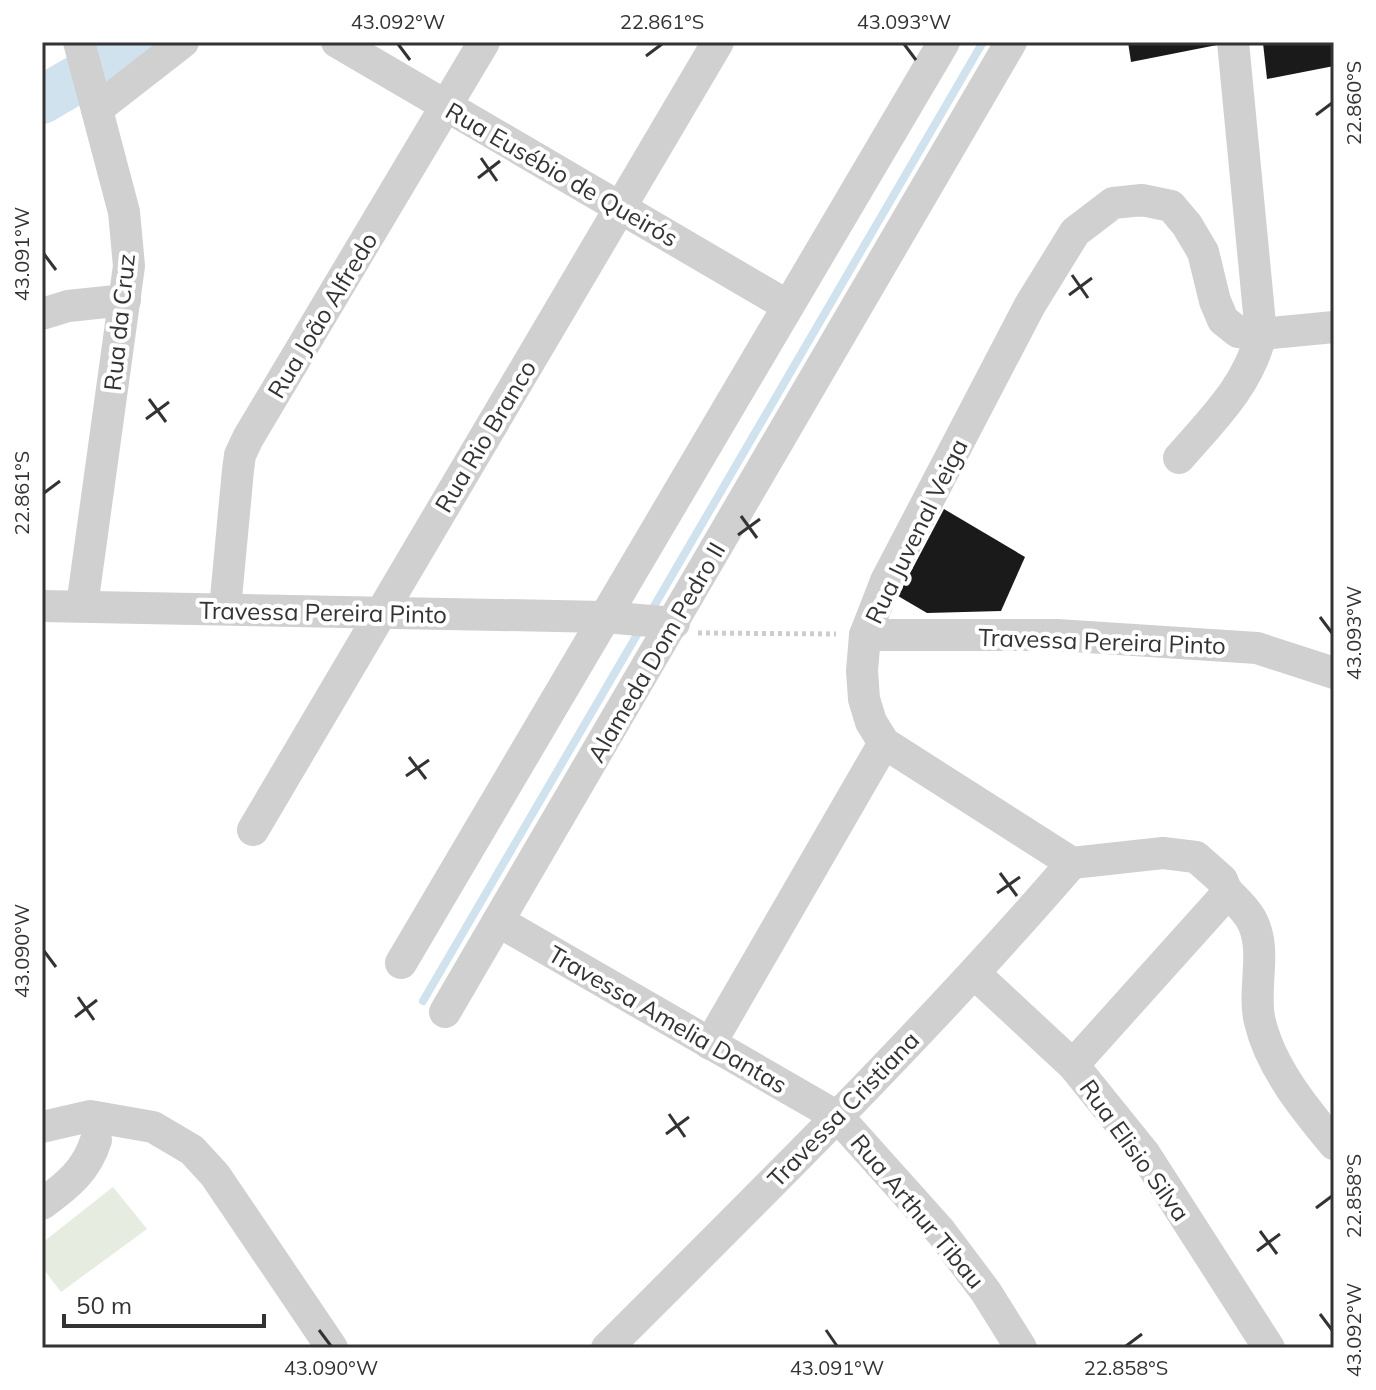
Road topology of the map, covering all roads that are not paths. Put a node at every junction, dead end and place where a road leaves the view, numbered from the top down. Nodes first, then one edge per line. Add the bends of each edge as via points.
1 (183, 42) edge
2 (337, 42) edge
3 (484, 42) edge
4 (718, 42) edge
5 (944, 42) edge
6 (1011, 42) edge
7 (1233, 42) edge
8 (87, 72) edge
9 (447, 106) junction
10 (620, 208) junction
11 (125, 300) junction
12 (788, 306) junction
13 (42, 314) edge
14 (1334, 327) edge
15 (1261, 334) junction
16 (1179, 458) dead end
17 (42, 606) edge
18 (82, 606) junction
19 (225, 609) junction
20 (380, 614) junction
21 (616, 618) junction
22 (668, 625) junction
23 (865, 635) junction
24 (1334, 673) edge
25 (884, 743) junction
26 (253, 830) dead end
27 (1072, 863) junction
28 (1226, 890) junction
29 (498, 921) junction
30 (401, 963) dead end
31 (975, 974) junction
32 (445, 1012) dead end
33 (710, 1044) junction
34 (1073, 1065) junction
35 (838, 1117) junction
36 (42, 1127) edge
37 (96, 1140) dead end
38 (1334, 1144) edge
39 (42, 1204) edge
40 (332, 1348) edge
41 (607, 1348) edge
42 (1021, 1348) edge
43 (1269, 1348) edge

1 - 8 street
2 - 9 street, Rua Eusébio de Queirós
3 - 9 street, Rua João Alfredo
4 - 10 street, Rua Rio Branco
5 - 12 street
6 - 22 street, Alameda Dom Pedro II
7 - 15 street
8 - 11 street, Rua da Cruz via 124,212 129,266
9 - 10 street, Rua Eusébio de Queirós
9 - 19 street, Rua João Alfredo via 240,455
10 - 12 street, Rua Eusébio de Queirós
10 - 20 street, Rua Rio Branco
11 - 13 street
11 - 18 street, Rua da Cruz
12 - 21 street
14 - 15 street
15 - 16 street via 1240,387
15 - 23 street, Rua Juvenal Veiga via 1238,332 1223,320 1203,252 1171,206 1142,200 1113,203 1087,222 1075,232 1030,305 886,581
17 - 18 street, Travessa Pereira Pinto
18 - 19 street, Travessa Pereira Pinto
19 - 20 street, Travessa Pereira Pinto
20 - 21 street, Travessa Pereira Pinto
20 - 26 street, Rua Rio Branco
21 - 22 street
21 - 30 street
22 - 29 street, Alameda Dom Pedro II
23 - 24 street, Travessa Pereira Pinto via 1057,635 1257,648
23 - 25 street, Rua Juvenal Veiga via 864,699
25 - 27 street
25 - 33 street
27 - 28 street via 1163,853 1196,857 1218,874
27 - 31 street, Travessa Cristiana
28 - 34 street
28 - 38 street via 1252,921 1257,936 1260,1023 1273,1055
29 - 32 street, Alameda Dom Pedro II
29 - 33 street, Travessa Amelia Dantas
31 - 34 street, Rua Elisio Silva
31 - 35 street, Travessa Cristiana
33 - 35 street, Travessa Amelia Dantas
34 - 43 street, Rua Elisio Silva via 1144,1153
35 - 41 street, Travessa Cristiana
35 - 42 street, Rua Arthur Tibau via 941,1232
36 - 40 street via 90,1116 153,1127 192,1150 215,1175
37 - 39 street via 78,1175

